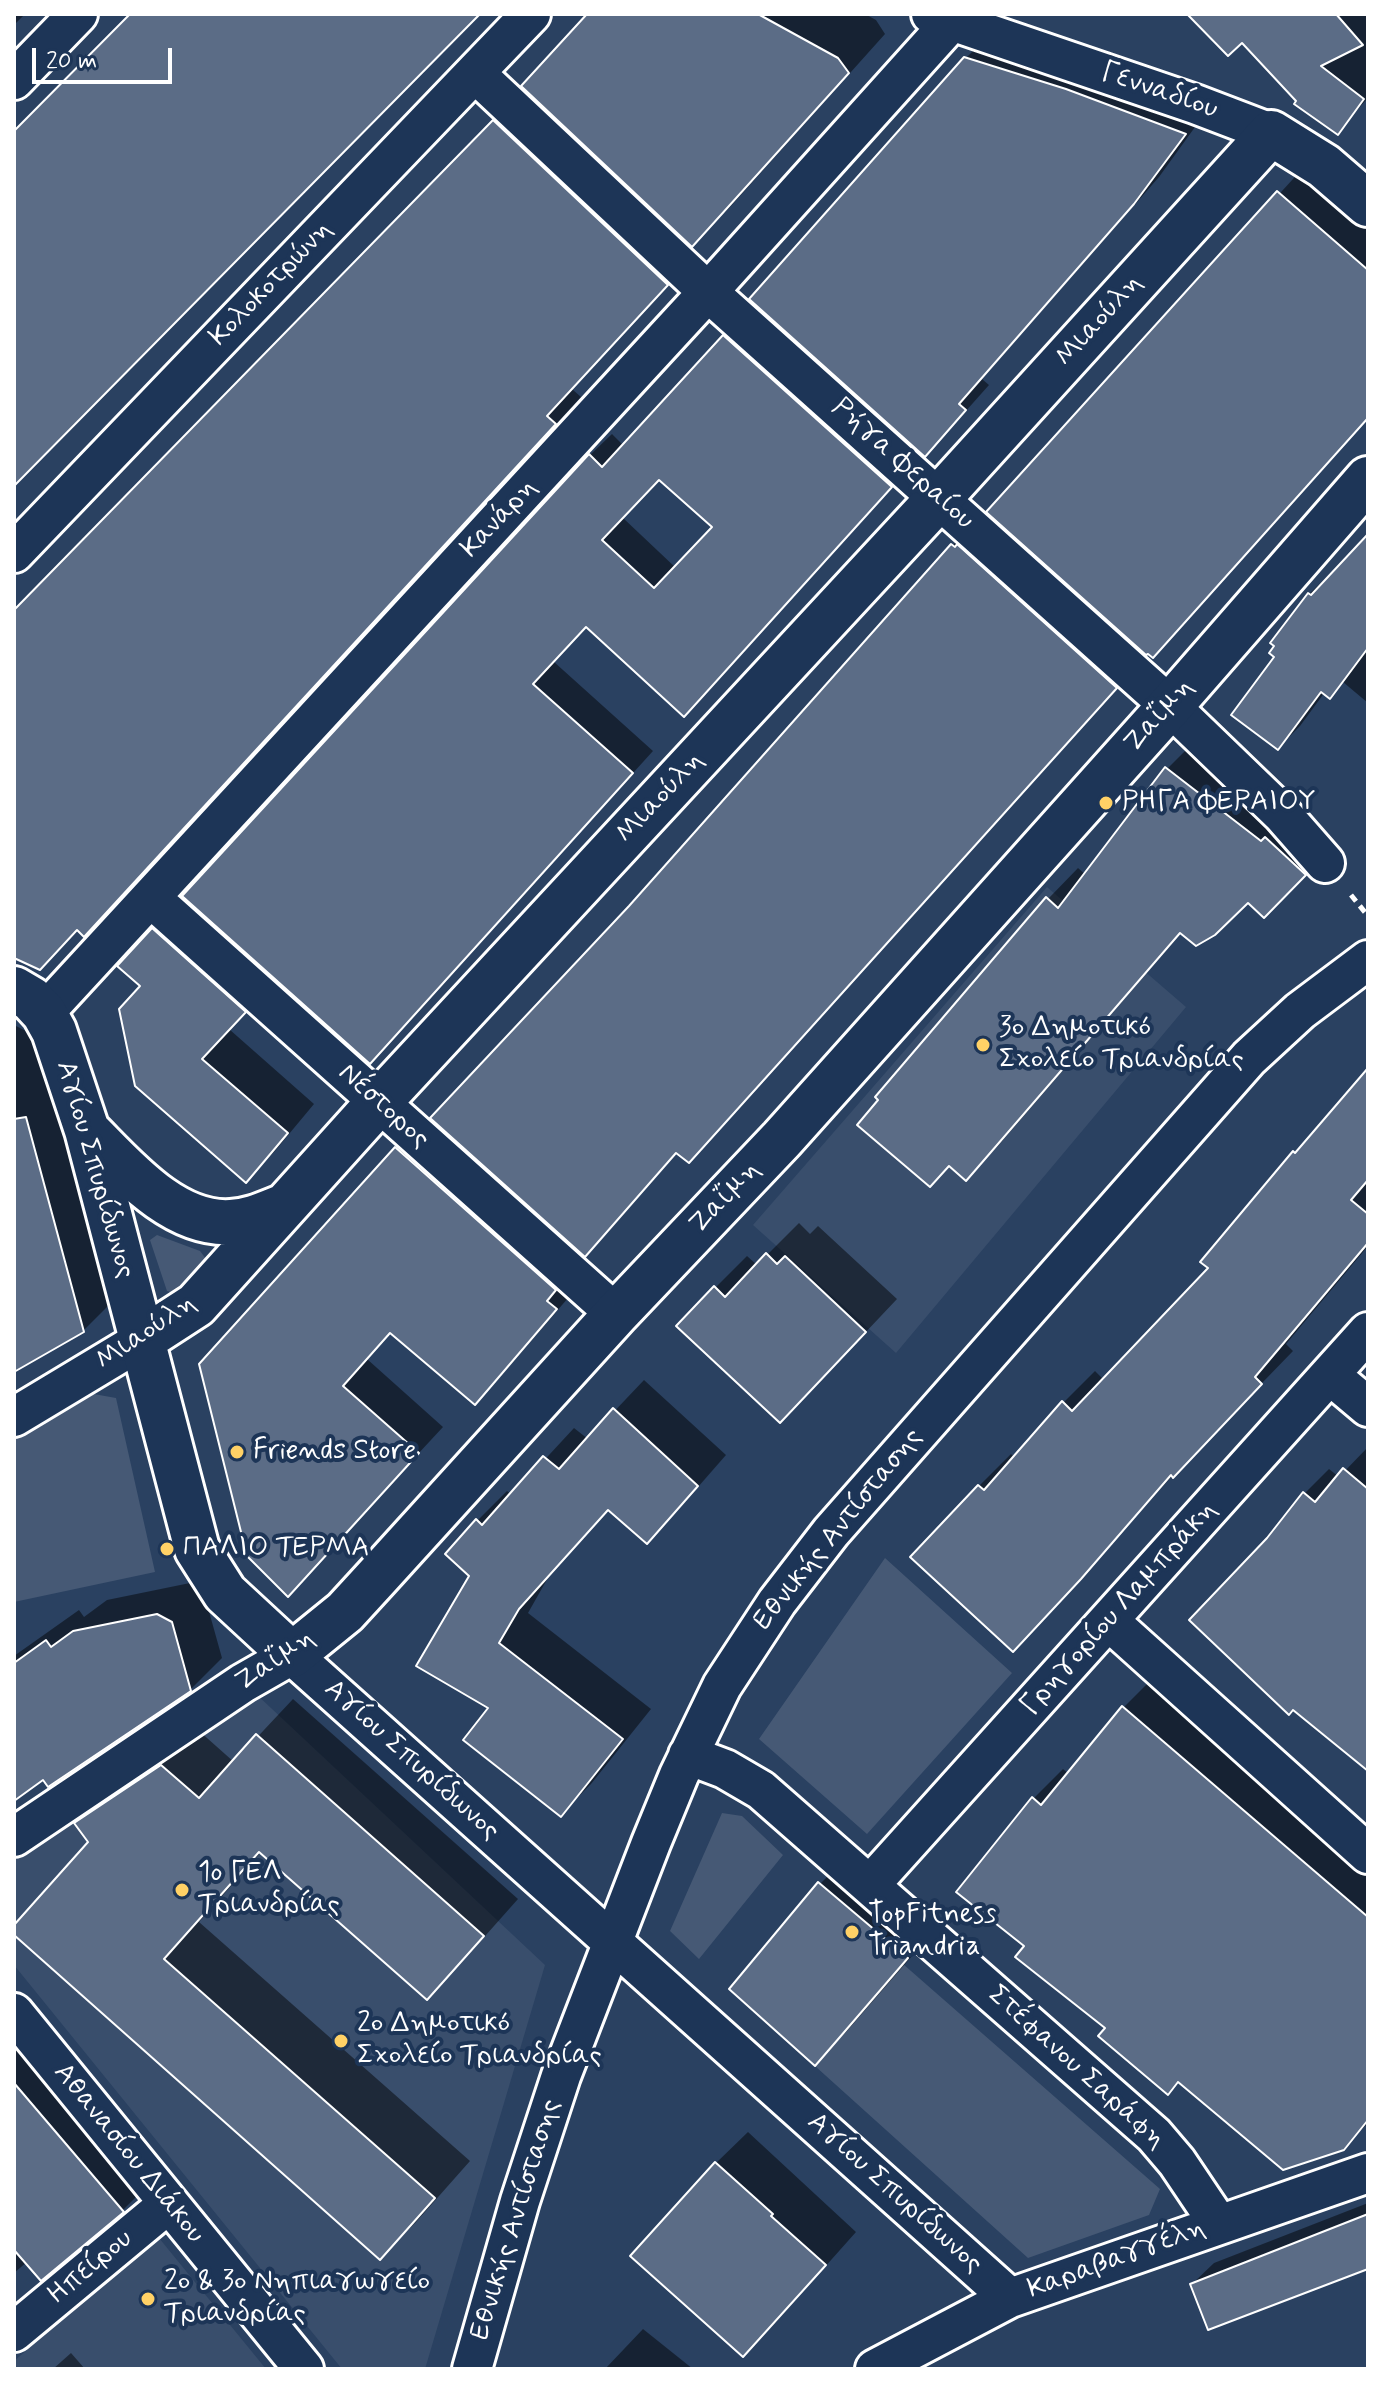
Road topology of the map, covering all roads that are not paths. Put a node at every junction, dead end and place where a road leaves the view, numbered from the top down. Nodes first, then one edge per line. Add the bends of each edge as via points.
1 (78, 14) edge
2 (531, 14) edge
3 (942, 18) edge
4 (475, 73) junction
5 (14, 80) edge
6 (1271, 133) junction
7 (1368, 204) edge
8 (708, 292) junction
9 (1368, 479) edge
10 (939, 498) junction
11 (14, 553) edge
12 (1170, 706) junction
13 (1325, 863) dead end
14 (151, 898) junction
15 (1368, 960) edge
16 (29, 1001) edge
17 (378, 1103) junction
18 (87, 1130) junction
19 (285, 1206) junction
20 (616, 1314) junction
21 (1368, 1332) edge
22 (142, 1340) junction
23 (1330, 1375) junction
24 (1368, 1407) edge
25 (14, 1417) edge
26 (1109, 1621) junction
27 (292, 1655) junction
28 (688, 1755) junction
29 (14, 1837) edge
30 (1368, 1854) edge
31 (870, 1885) junction
32 (612, 1941) junction
33 (14, 2013) edge
34 (1368, 2173) edge
35 (168, 2204) junction
36 (1218, 2223) junction
37 (1010, 2298) junction
38 (19, 2316) edge
39 (304, 2369) edge
40 (472, 2369) edge
41 (875, 2369) edge

1 - 5 street
2 - 4 street, Κολοκοτρώνη
3 - 6 street, Γενναδίου
3 - 8 street, Κανάρη
4 - 8 street, Ρήγα Φεραίου
4 - 11 street, Κολοκοτρώνη
6 - 7 street, Γενναδίου via 1324,166
6 - 10 street, Μιαούλη
8 - 10 street, Ρήγα Φεραίου
8 - 14 street, Κανάρη
9 - 12 street, Ζαΐμη
10 - 12 street, Ρήγα Φεραίου
10 - 17 street, Μιαούλη
12 - 13 street, Ρήγα Φεραίου
12 - 20 street, Ζαΐμη via 782,1139
14 - 16 street, Κανάρη
14 - 17 street, Νέστορος
15 - 28 street, Εθνικής Αντίστασης via 1249,1058 831,1532 752,1638
16 - 18 street, Αγίου Σπυρίδωνος via 54,1031
17 - 19 street, Μιαούλη
17 - 20 street, Νέστορος
18 - 19 street via 148,1189 189,1214 229,1223
18 - 22 street, Αγίου Σπυρίδωνος
19 - 22 street, Μιαούλη via 196,1305
20 - 27 street, Ζαΐμη via 345,1612
21 - 23 street, Γρηγορίου Λαμπράκη
22 - 25 street, Μιαούλη
22 - 27 street, Αγίου Σπυρίδωνος via 197,1549 225,1593
23 - 24 street
23 - 26 street, Γρηγορίου Λαμπράκη
26 - 30 street
26 - 31 street, Γρηγορίου Λαμπράκη
27 - 29 street, Ζαΐμη
27 - 32 street, Αγίου Σπυρίδωνος
28 - 31 street, Στέφανου Σαράφη via 761,1790
28 - 32 street, Εθνικής Αντίστασης
31 - 36 street, Στέφανου Σαράφη via 1154,2135
32 - 37 street, Αγίου Σπυρίδωνος
32 - 40 street, Εθνικής Αντίστασης via 544,2125
33 - 35 street, Αθανασίου Διάκου
34 - 36 street, Καραβαγγέλη
35 - 38 street, Ηπείρου
35 - 39 street, Αθανασίου Διάκου
36 - 37 street, Καραβαγγέλη
37 - 41 street, Καραβαγγέλη

